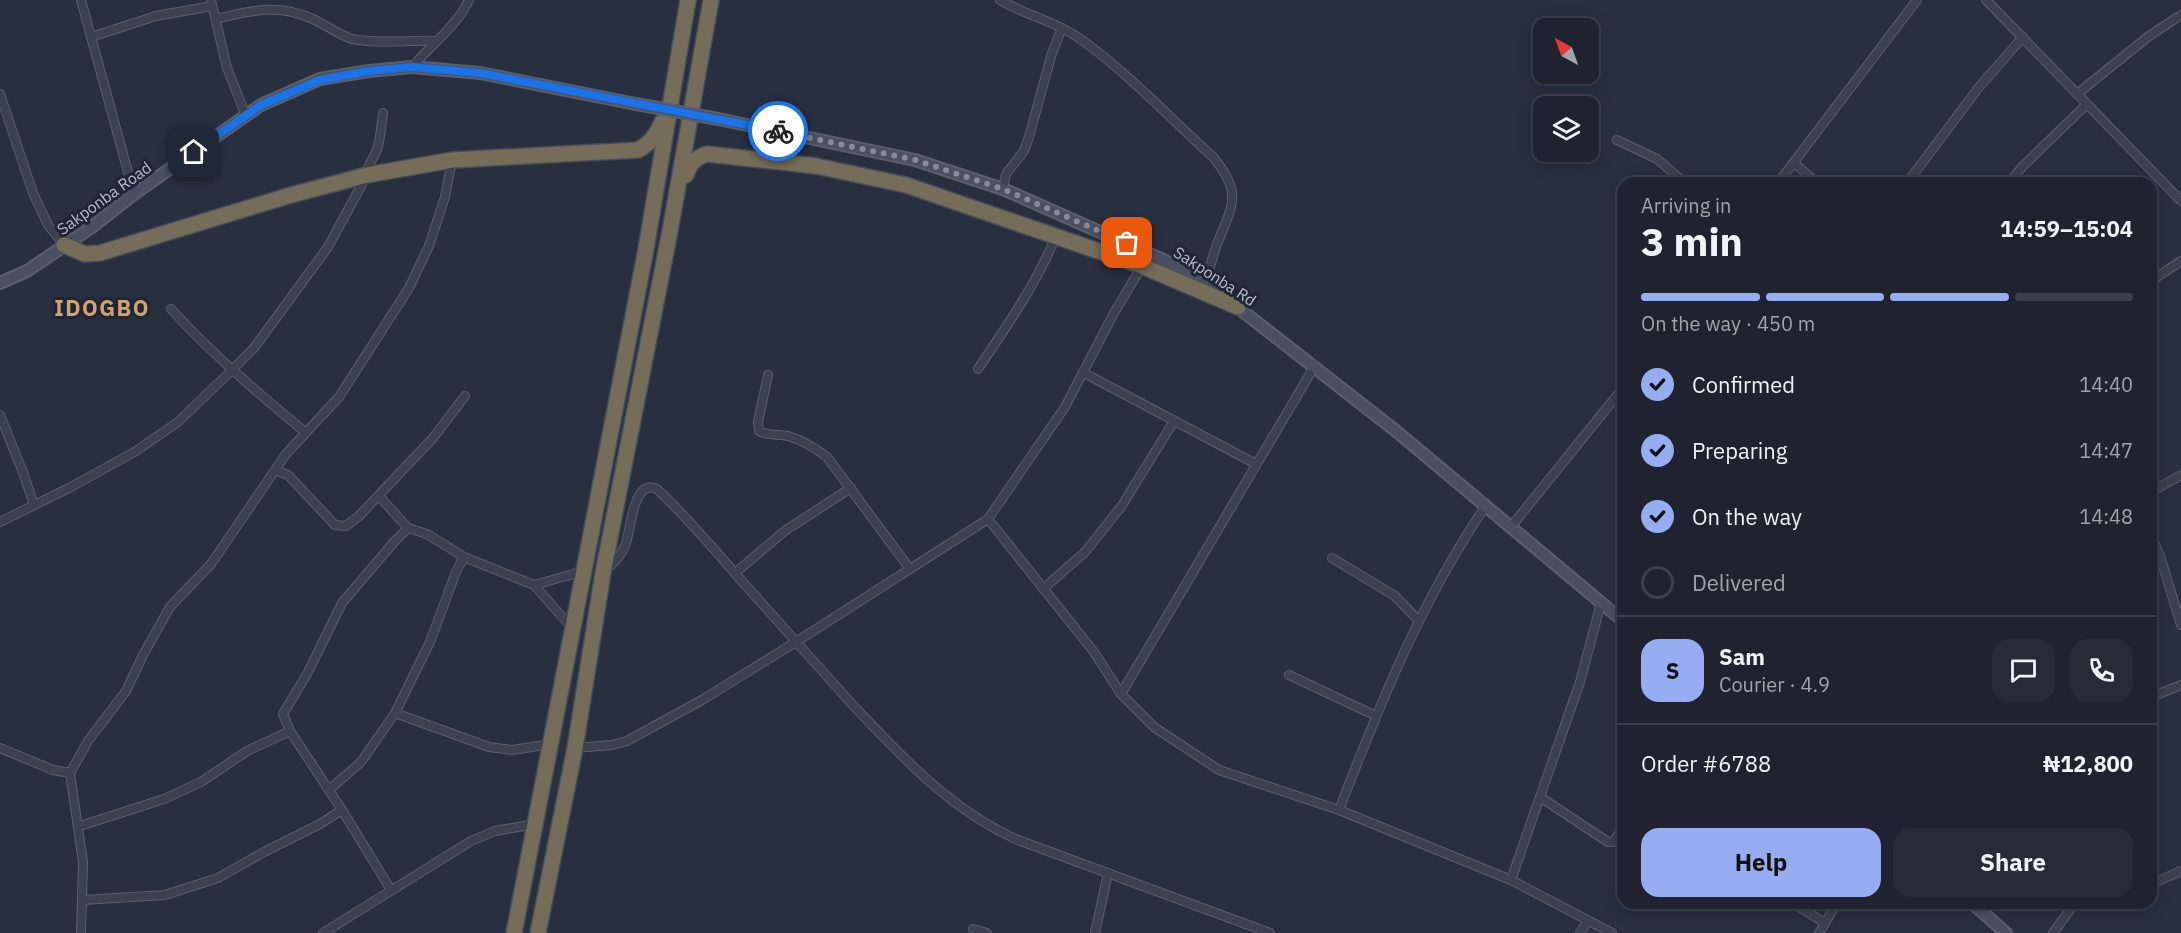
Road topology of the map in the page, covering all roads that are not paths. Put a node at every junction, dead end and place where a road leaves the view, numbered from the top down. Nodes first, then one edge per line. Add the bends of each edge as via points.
1 (81, 0) edge
2 (469, 0) edge
3 (688, 0) edge
4 (711, 0) edge
5 (1000, 0) edge
6 (1917, 0) edge
7 (1986, 0) edge
8 (212, 3) edge
9 (2181, 15) edge
10 (216, 19) junction
11 (1062, 28) junction
12 (2022, 37) junction
13 (91, 38) junction
14 (705, 38) junction
15 (435, 41) junction
16 (681, 43) junction
17 (412, 67) junction
18 (0, 94) edge
19 (2077, 94) junction
20 (636, 104) joint
21 (2086, 105) junction
22 (383, 112) dead end
23 (246, 116) junction
24 (1617, 140) dead end
25 (638, 150) junction
26 (376, 152) junction
27 (707, 154) junction
28 (452, 160) junction
29 (1794, 163) junction
30 (384, 172) junction
31 (367, 175) junction
32 (1678, 177) edge
33 (1783, 177) edge
34 (1810, 177) edge
35 (1912, 177) edge
36 (2014, 177) edge
37 (1003, 189) junction
38 (134, 194) junction
39 (2181, 201) edge
40 (650, 222) junction
41 (670, 231) junction
42 (1055, 238) junction
43 (64, 245) junction
44 (2181, 261) edge
45 (1142, 266) junction
46 (2157, 277) edge
47 (0, 283) edge
48 (1205, 286) junction
49 (1238, 307) junction
50 (171, 309) dead end
51 (1314, 367) junction
52 (978, 369) dead end
53 (231, 371) junction
54 (1084, 373) junction
55 (768, 375) dead end
56 (1617, 395) edge
57 (465, 396) dead end
58 (0, 415) edge
59 (1174, 421) junction
60 (305, 432) junction
61 (1256, 464) junction
62 (275, 470) junction
63 (2181, 475) edge
64 (851, 488) junction
65 (2157, 489) edge
66 (379, 496) junction
67 (34, 505) junction
68 (1485, 507) junction
69 (988, 519) junction
70 (0, 522) edge
71 (408, 528) junction
72 (1510, 528) junction
73 (2157, 549) edge
74 (464, 557) junction
75 (1332, 558) dead end
76 (910, 569) junction
77 (584, 571) junction
78 (603, 573) junction
79 (735, 573) junction
80 (534, 585) junction
81 (1043, 589) junction
82 (1601, 603) junction
83 (1617, 616) edge
84 (1418, 620) junction
85 (2181, 625) edge
86 (573, 629) junction
87 (796, 642) junction
88 (1289, 675) dead end
89 (2181, 685) edge
90 (1121, 693) junction
91 (2157, 695) edge
92 (395, 713) junction
93 (1376, 716) junction
94 (290, 731) junction
95 (551, 744) junction
96 (0, 748) edge
97 (575, 748) junction
98 (70, 773) junction
99 (329, 790) junction
100 (1540, 797) junction
101 (342, 810) junction
102 (1339, 810) junction
103 (535, 824) junction
104 (80, 826) junction
105 (1617, 836) edge
106 (2181, 871) edge
107 (1108, 873) junction
108 (1511, 880) junction
109 (2157, 881) edge
110 (391, 890) junction
111 (83, 900) junction
112 (1803, 909) edge
113 (1833, 909) edge
114 (1979, 909) edge
115 (2071, 909) edge
116 (1588, 921) junction
117 (1825, 923) junction
118 (973, 929) dead end
119 (332, 930) edge
120 (81, 933) edge
121 (323, 933) edge
122 (514, 933) edge
123 (538, 933) edge
124 (987, 933) edge
125 (1095, 933) edge
126 (1270, 933) edge
127 (1580, 933) edge
128 (1612, 933) edge
129 (1819, 933) edge
130 (2006, 933) edge
131 (2053, 933) edge

1 - 13 street
2 - 15 street via 444,35
3 - 16 highway
4 - 14 highway
5 - 11 street
6 - 29 street
7 - 12 street
8 - 10 street
8 - 13 street via 156,16
9 - 19 street
10 - 15 street via 285,9 349,38
10 - 23 street via 228,68
11 - 37 street via 1024,151 1006,174
11 - 48 street via 1121,72 1225,172 1233,201
12 - 19 street
12 - 35 street
13 - 38 street
14 - 27 highway via 694,129 698,148
14 - 41 highway
15 - 17 street
16 - 25 highway via 661,125 655,137
16 - 40 highway
17 - 20 main road, Sakponba Road via 480,73
17 - 23 main road, Sakponba Road via 320,80 261,105
18 - 43 street via 33,193 48,225
19 - 21 street
20 - 37 main road, Sakponba Rd, bridge via 915,160
21 - 36 street
21 - 39 street
22 - 26 street
23 - 38 main road, Sakponba Road
24 - 32 street via 1657,159
25 - 28 highway
25 - 40 highway via 652,167
26 - 30 street
26 - 31 street
27 - 41 highway via 691,163
27 - 42 highway via 816,166 906,184
28 - 30 highway
28 - 60 street via 429,246 409,288 339,397
29 - 33 street
29 - 34 street
30 - 31 highway
31 - 43 highway via 100,254 85,254
31 - 53 street via 328,247 254,348
37 - 48 main road, Sakponba Rd via 1170,263
38 - 43 main road, Sakponba Road
40 - 77 highway
41 - 78 highway
42 - 45 highway
42 - 52 street via 1024,300
43 - 47 main road, Sakponba Road via 27,271
44 - 46 street
45 - 49 highway
45 - 54 street
48 - 49 main road, Sakponba Rd
49 - 51 main road, Sakponba Rd
50 - 53 street
51 - 61 street
51 - 68 main road, Sakponba Rd
53 - 60 street
53 - 67 street via 178,422 136,451
54 - 59 street
54 - 69 street
55 - 64 street via 759,431 788,436 811,446 827,457
56 - 72 street
57 - 66 street via 433,438
58 - 67 street
59 - 61 street
59 - 81 street via 1121,507 1085,552
60 - 62 street
61 - 90 street
62 - 66 street via 288,475 335,525 346,526
62 - 98 street via 211,564 170,607 126,691 88,741
63 - 65 street
64 - 76 street
64 - 79 street via 786,530
66 - 71 street
67 - 70 street
68 - 72 main road, Sakponba Rd
68 - 84 street via 1455,550
69 - 76 street
69 - 81 street
71 - 74 street via 427,534
71 - 94 street via 342,603 282,714
72 - 82 main road, Sakponba Rd
73 - 85 street
74 - 80 street
74 - 92 street via 430,642
75 - 84 street via 1395,596
76 - 87 street
77 - 80 street
77 - 86 highway
78 - 79 street via 619,558 639,494 651,486 683,514
78 - 97 highway
79 - 87 street
80 - 86 street
81 - 90 street
82 - 83 main road, Sakponba Rd
82 - 100 street via 1580,682
84 - 93 street
86 - 95 highway
87 - 97 street via 627,741
87 - 107 street via 899,754 937,789 991,828
88 - 93 street
89 - 91 street
90 - 102 street via 1154,727 1219,770
92 - 95 street via 489,747 512,750
92 - 99 street via 361,762
93 - 102 street
94 - 99 street
94 - 104 street via 164,799
95 - 103 highway
96 - 98 street
97 - 123 highway
98 - 104 street
99 - 101 street
100 - 105 street via 1608,842
100 - 108 street
101 - 110 street
101 - 111 street via 218,878 165,895
102 - 108 street
103 - 110 street via 495,831 471,841
103 - 122 highway
104 - 111 street
106 - 109 street
107 - 125 street
107 - 126 street
108 - 116 street
110 - 119 street
111 - 120 street
112 - 117 street
113 - 117 street
114 - 130 main road
115 - 131 street
116 - 127 street
116 - 128 street
117 - 129 street
118 - 124 street
119 - 121 street

